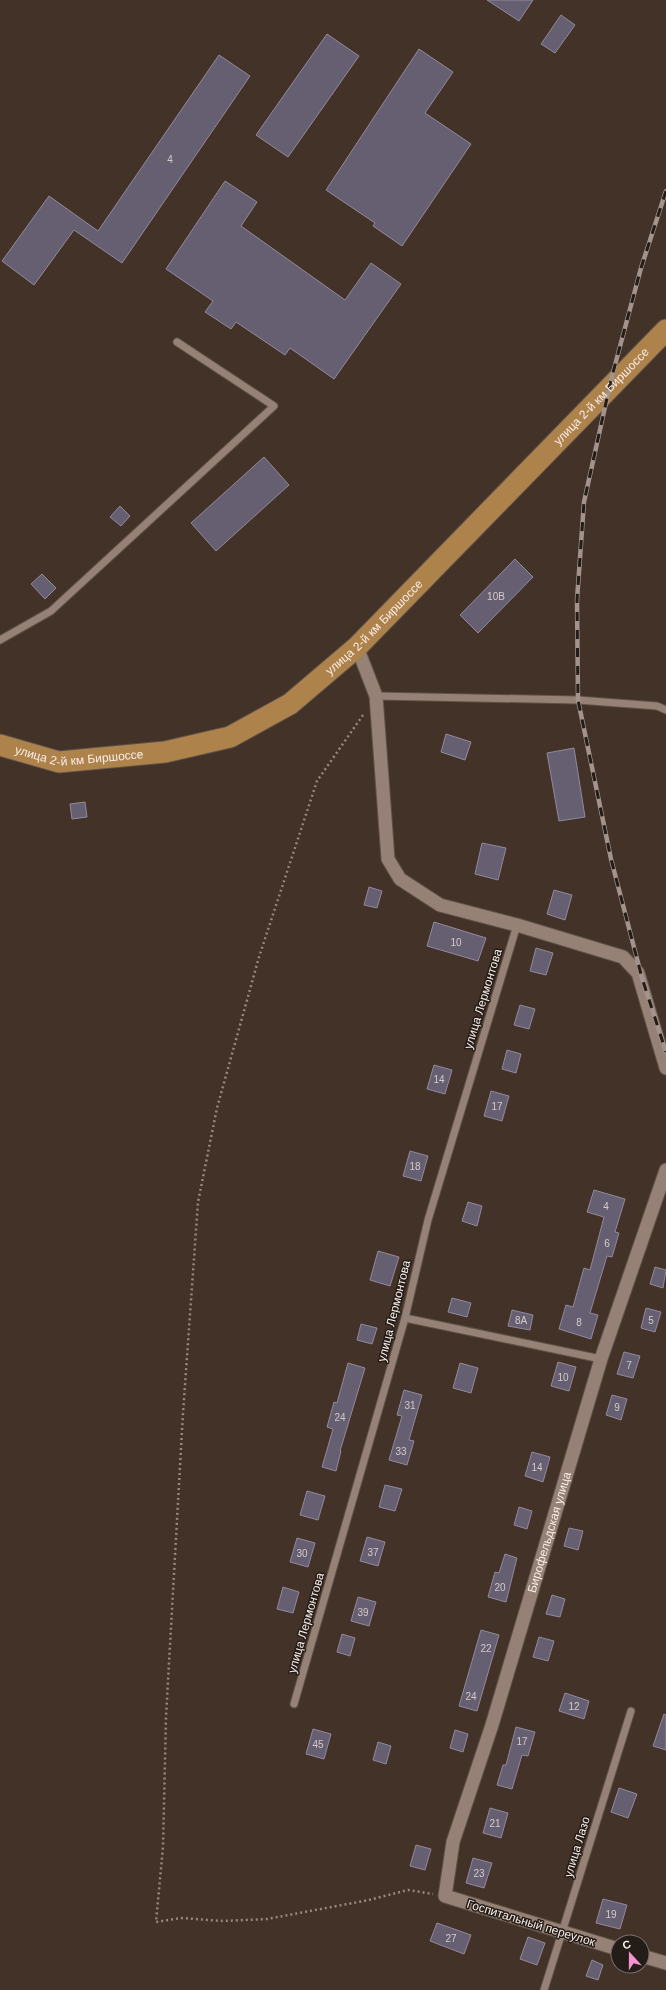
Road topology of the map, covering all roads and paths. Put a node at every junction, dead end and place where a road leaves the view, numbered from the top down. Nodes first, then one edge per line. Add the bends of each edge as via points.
1 (666, 330) edge
2 (177, 342) dead end
3 (0, 640) edge
4 (357, 647) junction
5 (376, 696) junction
6 (666, 710) edge
7 (0, 745) edge
8 (517, 925) junction
9 (666, 1068) edge
10 (666, 1170) edge
11 (405, 1318) junction
12 (601, 1359) junction
13 (294, 1704) dead end
14 (630, 1711) dead end
15 (445, 1896) junction
16 (562, 1933) junction
17 (610, 1947) edge
18 (650, 1958) edge
19 (666, 1963) edge
20 (544, 1990) edge

1 - 4 main road, улица 2-й км Биршоссе
2 - 3 lane via 274,406 51,611
4 - 5 street
4 - 7 main road, улица 2-й км Биршоссе via 290,704 230,736 165,752 59,762
5 - 6 lane via 578,700 657,706
5 - 8 street via 388,859 400,879 440,905
5 - 15 path via 317,781 259,957 216,1108 198,1202 183,1413 167,1702 163,1847 156,1922 181,1918 223,1921 267,1919 408,1890
8 - 9 street via 623,957 638,973
8 - 11 lane, улица Лермонтова via 428,1220
10 - 12 street, Бирофельдская улица
11 - 12 lane
11 - 13 lane, улица Лермонтова
12 - 15 street, Бирофельдская улица via 492,1725 453,1842
14 - 16 lane, улица Лазо
15 - 16 street, Госпитальный переулок
16 - 17 street, Госпитальный переулок
16 - 20 lane, улица Лазо
18 - 19 street

